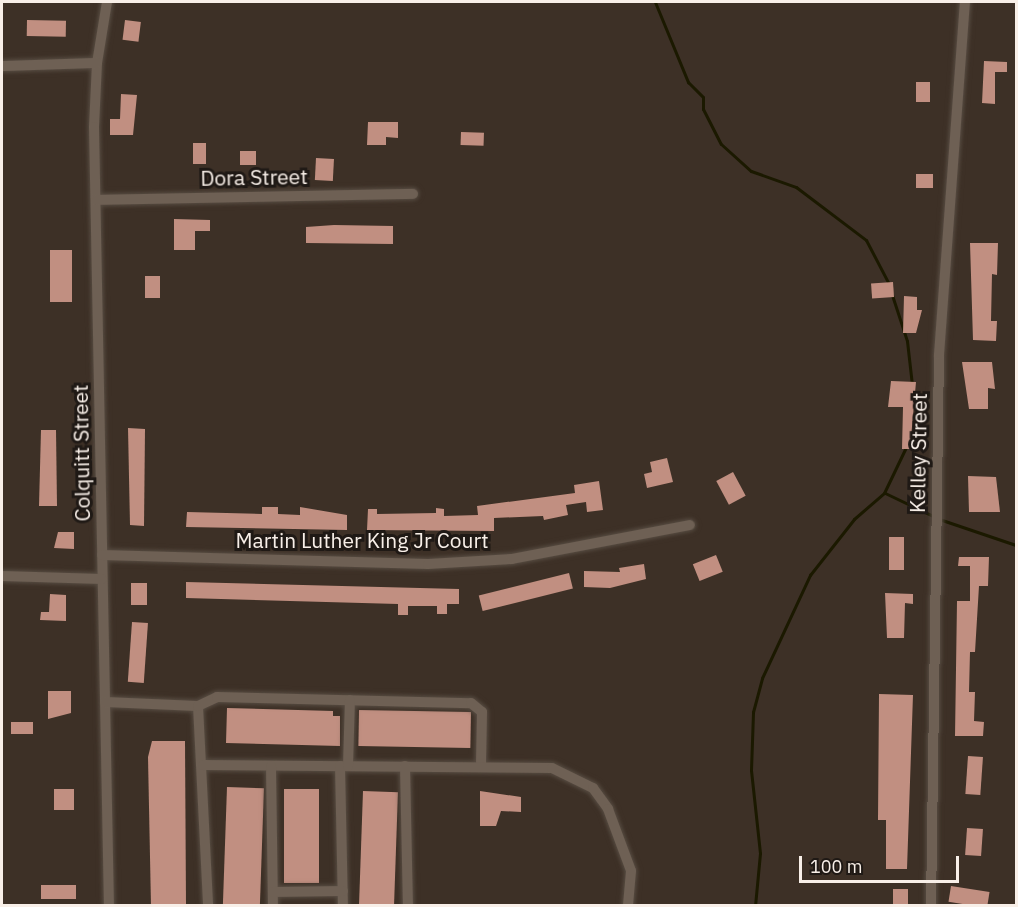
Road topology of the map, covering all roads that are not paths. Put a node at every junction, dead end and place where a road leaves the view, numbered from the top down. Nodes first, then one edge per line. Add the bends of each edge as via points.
1 (107, 2) edge
2 (965, 2) edge
3 (97, 63) junction
4 (2, 66) edge
5 (413, 194) dead end
6 (96, 200) junction
7 (690, 525) dead end
8 (102, 555) junction
9 (2, 576) edge
10 (102, 579) junction
11 (350, 700) junction
12 (105, 702) junction
13 (198, 706) junction
14 (203, 765) junction
15 (271, 766) junction
16 (344, 766) junction
17 (405, 766) junction
18 (481, 766) junction
19 (343, 891) junction
20 (273, 892) junction
21 (109, 906) edge
22 (208, 906) edge
23 (273, 906) edge
24 (343, 906) edge
25 (408, 906) edge
26 (628, 906) edge
27 (931, 906) edge

1 - 3 street, Colquitt Street
2 - 27 street, Kelley Street via 939,355
3 - 4 street
3 - 6 street, Colquitt Street
5 - 6 street, Dora Street
6 - 8 street, Colquitt Street
7 - 8 street, Martin Luther King Jr Court via 512,559 428,564
8 - 10 street, Colquitt Street
9 - 10 street
10 - 12 street, Colquitt Street
11 - 13 street via 218,697
11 - 16 street
11 - 18 street via 478,706
12 - 13 street
12 - 21 street, Colquitt Street
13 - 14 street
14 - 15 street
14 - 22 street
15 - 16 street
15 - 20 street
16 - 17 street
16 - 19 street
17 - 18 street
17 - 25 street
18 - 26 street via 552,768 593,788 623,840 631,871
19 - 20 street
19 - 24 street
20 - 23 street

